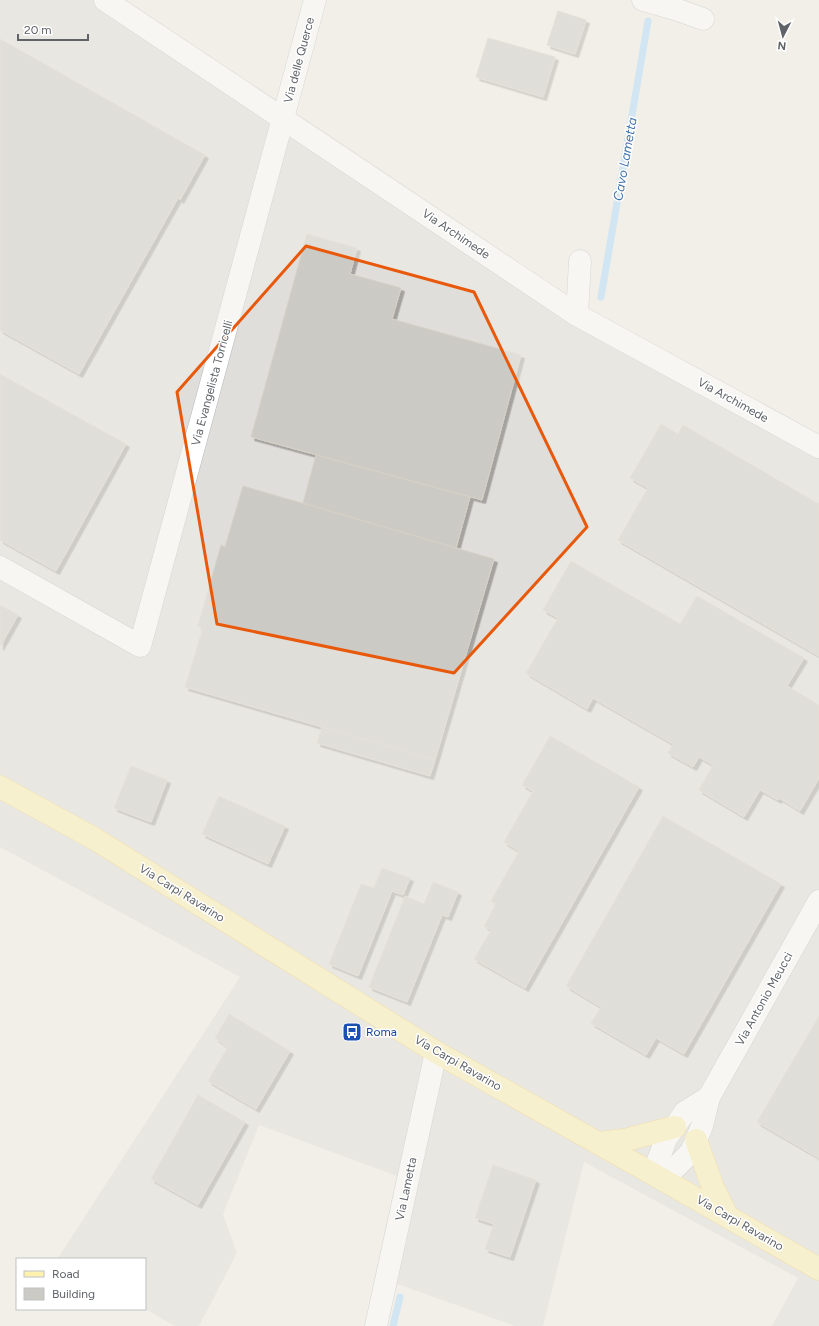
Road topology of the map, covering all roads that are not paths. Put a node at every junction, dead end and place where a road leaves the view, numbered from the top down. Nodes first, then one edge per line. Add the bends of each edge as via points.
1 (104, 0) edge
2 (315, 0) edge
3 (643, 0) edge
4 (703, 19) dead end
5 (283, 119) junction
6 (580, 261) dead end
7 (578, 315) junction
8 (819, 447) edge
9 (0, 567) edge
10 (0, 787) edge
11 (819, 901) edge
12 (436, 1052) junction
13 (709, 1096) junction
14 (675, 1127) junction
15 (696, 1140) junction
16 (599, 1143) junction
17 (658, 1177) junction
18 (727, 1216) junction
19 (819, 1268) edge
20 (376, 1326) edge

1 - 5 street, Via Archimede
2 - 5 street, Via delle Querce
3 - 4 street
5 - 7 street, Via Archimede
5 - 9 street, Via Evangelista Torricelli via 140,646
6 - 7 street
7 - 8 street, Via Archimede
10 - 12 main road, Via Carpi Ravarino via 95,839
11 - 13 street, Via Antonio Meucci
12 - 16 main road, Via Carpi Ravarino
12 - 20 street, Via Lametta
13 - 14 street, Via Antonio Meucci via 685,1112
13 - 15 street, Via Antonio Meucci
14 - 16 main road via 625,1140
14 - 17 street, Via Antonio Meucci via 666,1139
15 - 17 street, Via Antonio Meucci via 691,1152
15 - 18 main road
16 - 17 main road, Via Carpi Ravarino
17 - 18 main road, Via Carpi Ravarino
18 - 19 main road, Via Carpi Ravarino

